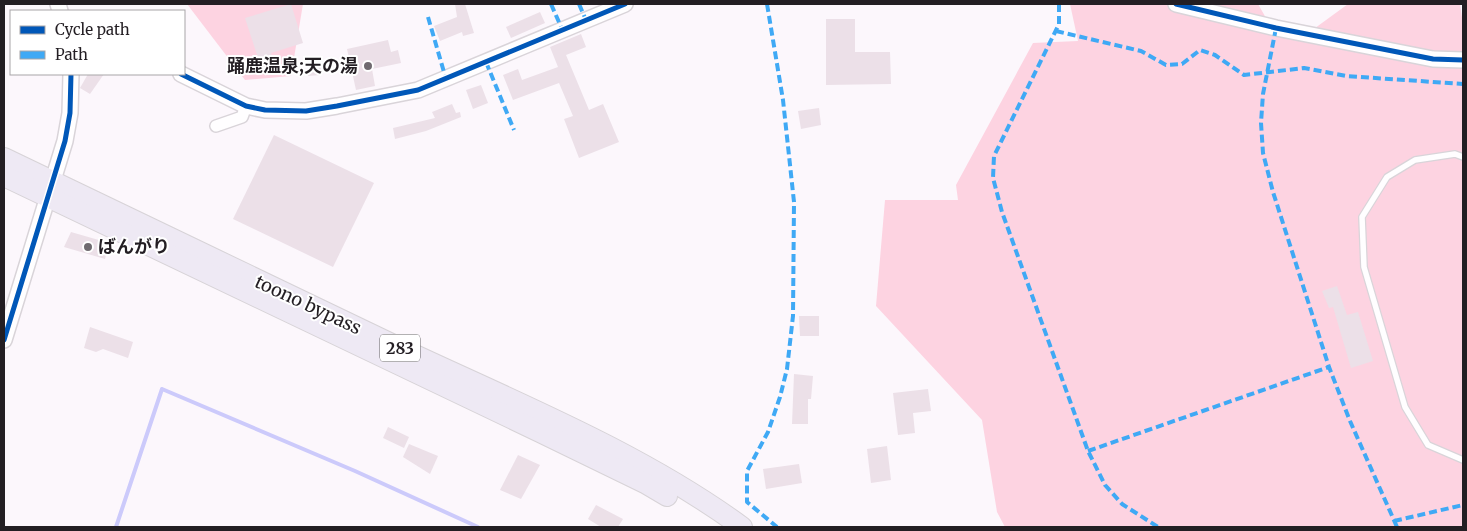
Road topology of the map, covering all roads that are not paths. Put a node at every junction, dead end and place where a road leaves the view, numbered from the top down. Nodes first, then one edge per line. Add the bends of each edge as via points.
1 (625, 4) edge
2 (1176, 4) edge
3 (1463, 60) edge
4 (70, 75) edge
5 (182, 75) edge
6 (246, 106) junction
7 (216, 126) dead end
8 (1463, 157) edge
9 (4, 158) edge
10 (4, 176) edge
11 (50, 189) junction
12 (4, 340) edge
13 (457, 384) junction
14 (1463, 460) edge
15 (717, 527) edge
16 (742, 527) edge

1 - 6 street via 418,90 306,111 285,112
2 - 3 street via 1423,57
4 - 11 street via 70,112
5 - 6 street
6 - 7 street via 242,117
8 - 14 lane via 1455,154 1415,160 1387,177 1362,217 1364,267 1405,406 1428,444
9 - 11 highway, toono bypass / 283
10 - 11 highway, toono bypass / 283
11 - 12 street
11 - 13 highway, toono bypass / 283 via 251,278
13 - 15 highway, toono bypass / 283 via 645,483
13 - 16 highway, toono bypass / 283 via 650,469

